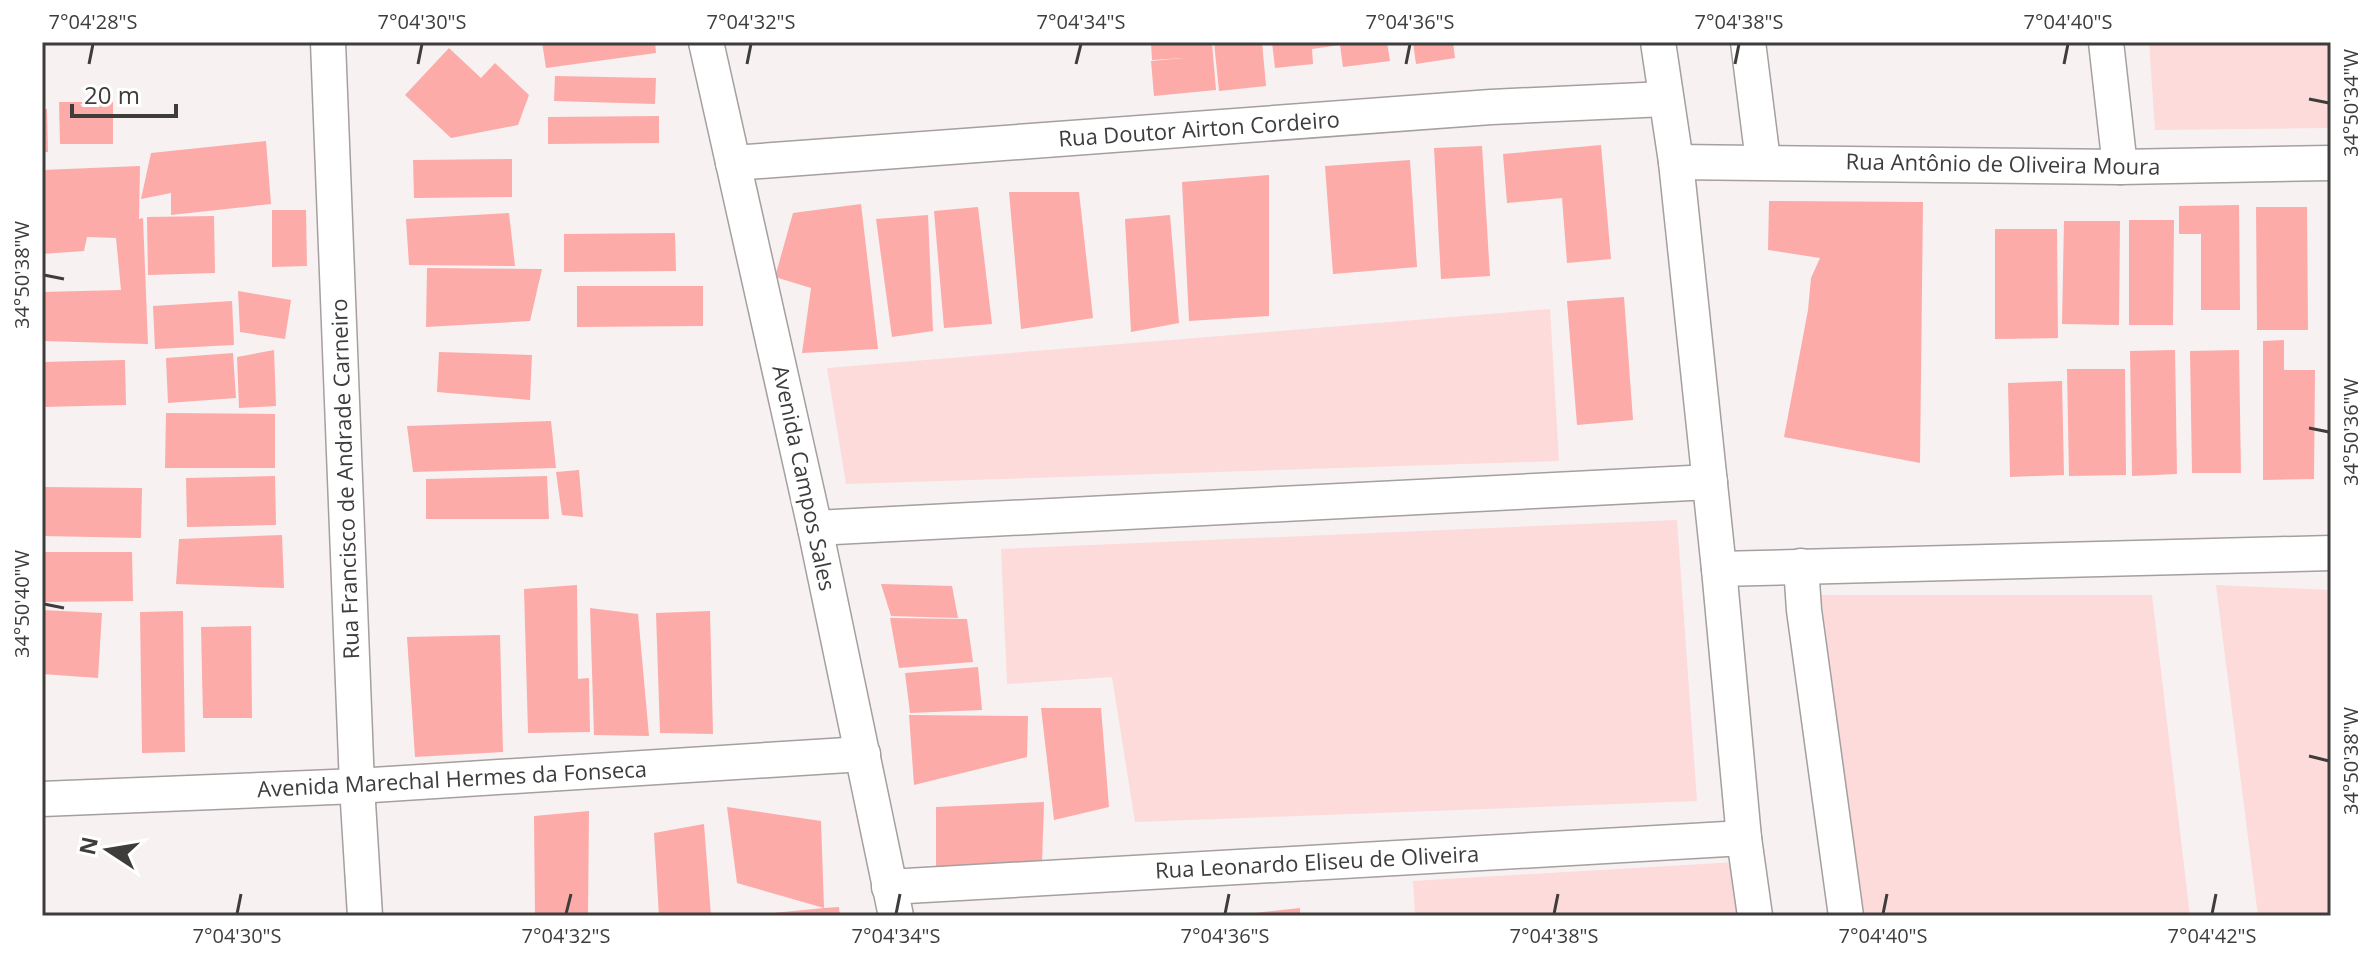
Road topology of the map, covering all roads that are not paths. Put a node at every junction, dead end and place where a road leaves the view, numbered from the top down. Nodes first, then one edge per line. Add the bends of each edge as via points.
1 (328, 42) edge
2 (706, 42) edge
3 (1658, 42) edge
4 (1748, 42) edge
5 (2106, 42) edge
6 (1665, 99) junction
7 (1763, 161) junction
8 (1676, 162) junction
9 (733, 163) junction
10 (2331, 163) edge
11 (2120, 167) junction
12 (1710, 482) junction
13 (815, 528) junction
14 (2331, 553) edge
15 (1801, 566) junction
16 (1719, 569) junction
17 (863, 754) junction
18 (357, 786) junction
19 (42, 799) edge
20 (1744, 838) junction
21 (892, 902) edge
22 (365, 916) edge
23 (1755, 916) edge
24 (1846, 916) edge

1 - 18 street, Rua Francisco de Andrade Carneiro
2 - 9 street, Avenida Campos Sales
3 - 6 street
4 - 7 street
5 - 11 street
6 - 8 street
6 - 9 street, Rua Doutor Airton Cordeiro
7 - 8 street, Rua Antônio de Oliveira Moura
7 - 11 street, Rua Antônio de Oliveira Moura
8 - 12 street
9 - 13 street, Avenida Campos Sales
10 - 11 street, Rua Antônio de Oliveira Moura
12 - 13 street
12 - 16 street
13 - 17 street, Avenida Campos Sales
14 - 15 street
15 - 16 street
15 - 24 street
16 - 20 street
17 - 18 street, Avenida Marechal Hermes da Fonseca
17 - 21 street, Avenida Campos Sales
18 - 19 street, Avenida Marechal Hermes da Fonseca
18 - 22 street, Rua Francisco de Andrade Carneiro
20 - 21 street, Rua Leonardo Eliseu de Oliveira
20 - 23 street

